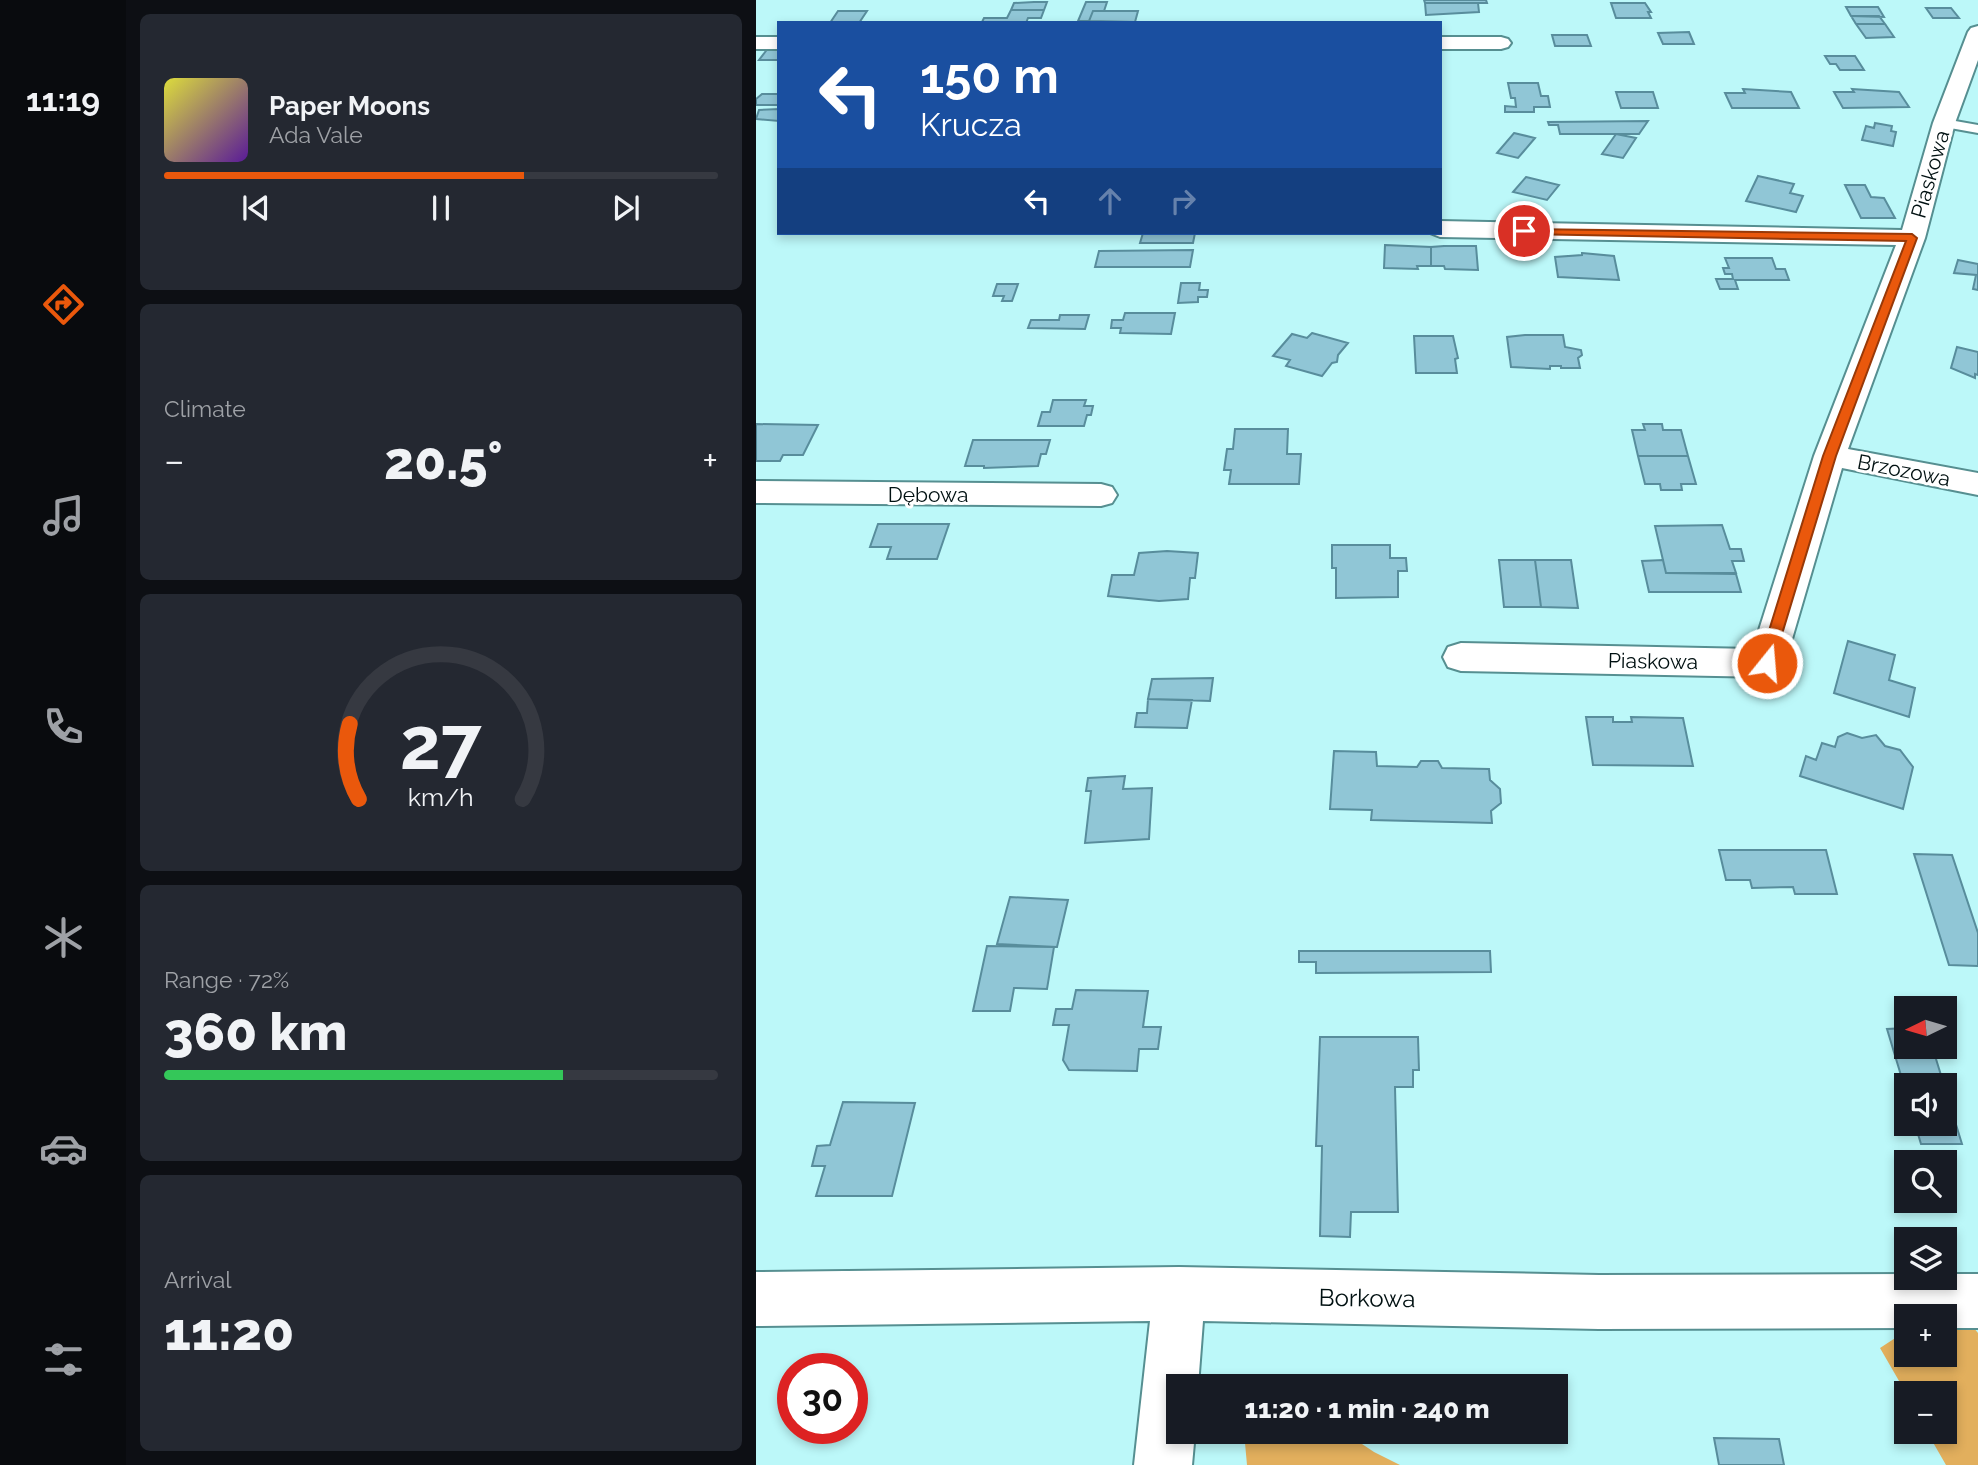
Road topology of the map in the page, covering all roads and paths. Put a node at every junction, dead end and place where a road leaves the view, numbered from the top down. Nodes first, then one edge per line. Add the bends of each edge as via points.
1 (1978, 33) edge
2 (756, 43) edge
3 (777, 43) edge
4 (1442, 43) edge
5 (1501, 43) dead end
6 (1944, 123) junction
7 (1978, 129) edge
8 (1442, 229) edge
9 (1912, 238) junction
10 (1830, 456) junction
11 (1978, 484) edge
12 (756, 492) edge
13 (1101, 495) dead end
14 (1461, 657) dead end
15 (1179, 1294) junction
16 (756, 1299) edge
17 (1978, 1301) edge
18 (1163, 1465) edge

1 - 6 street, Piaskowa
2 - 3 street
4 - 5 street
6 - 7 lane
6 - 9 street, Piaskowa
8 - 9 street
9 - 10 street, Piaskowa
10 - 11 street, Brzozowa
10 - 14 street, Piaskowa via 1767,663
12 - 13 street, Dębowa
15 - 16 street, Borkowa
15 - 17 street, Borkowa via 1575,1302
15 - 18 street

